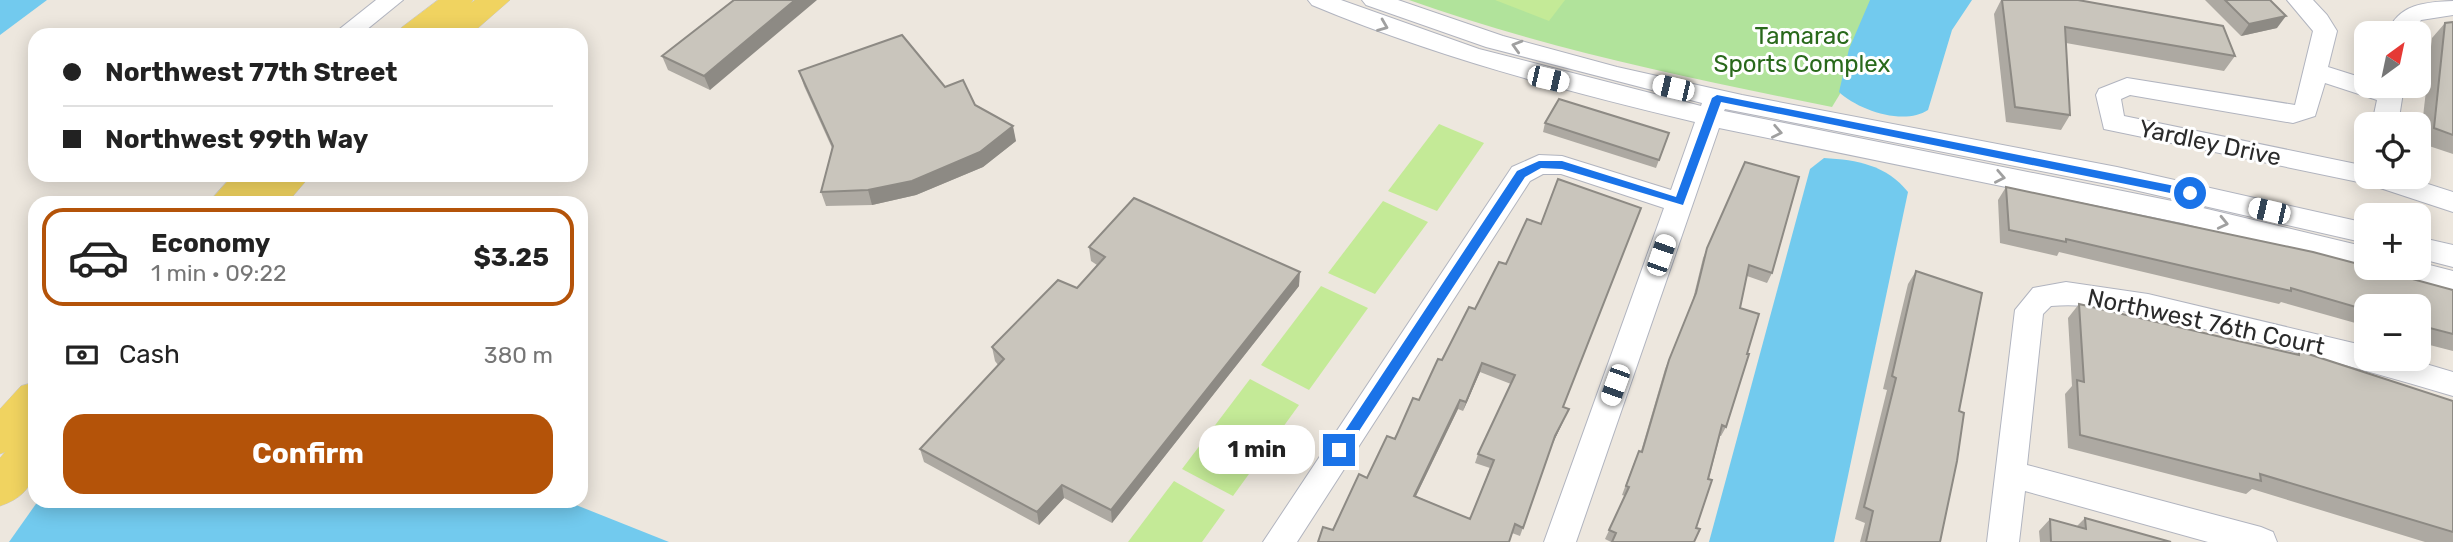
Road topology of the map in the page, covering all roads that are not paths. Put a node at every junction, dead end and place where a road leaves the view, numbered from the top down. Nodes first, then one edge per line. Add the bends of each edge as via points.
1 (391, 0) edge
2 (458, 0) edge
3 (495, 0) edge
4 (1320, 0) edge
5 (1374, 0) edge
6 (2299, 0) edge
7 (2453, 8) edge
8 (2406, 21) edge
9 (353, 28) edge
10 (421, 28) edge
11 (459, 28) edge
12 (2316, 72) junction
13 (2354, 82) edge
14 (1713, 108) junction
15 (2354, 172) edge
16 (248, 182) edge
17 (287, 182) edge
18 (2413, 189) edge
19 (233, 196) edge
20 (272, 196) edge
21 (2453, 202) edge
22 (1679, 203) junction
23 (2354, 230) edge
24 (2431, 250) edge
25 (2354, 255) edge
26 (2453, 256) edge
27 (2431, 276) edge
28 (2453, 282) edge
29 (2354, 355) edge
30 (2410, 371) edge
31 (2453, 384) edge
32 (28, 406) edge
33 (0, 437) edge
34 (28, 455) edge
35 (2011, 474) junction
36 (0, 488) edge
37 (1279, 542) edge
38 (1560, 542) edge
39 (2003, 542) edge
40 (2260, 542) edge

1 - 9 street
2 - 10 main road
3 - 11 main road
4 -> 14 street via 1463,54 1548,79
14 -> 5 street
6 - 12 street, Yardley Drive via 2325,31
7 - 8 street via 2420,12
12 - 13 street
12 - 15 street, Yardley Drive via 2306,110 2294,114 2127,86 2108,95 2113,123
14 - 22 street
14 - 23 street via 2163,187
14 -> 25 street
16 - 19 main road
17 - 20 main road
18 - 21 street
22 - 37 street via 1562,165 1539,164 1521,174
22 - 38 street
24 - 26 street
27 - 28 street
29 - 35 street, Northwest 76th Court via 2073,292 2045,295 2029,310
30 - 31 street, Northwest 76th Court
32 - 33 main road
34 - 36 main road
35 - 39 street
35 - 40 street

